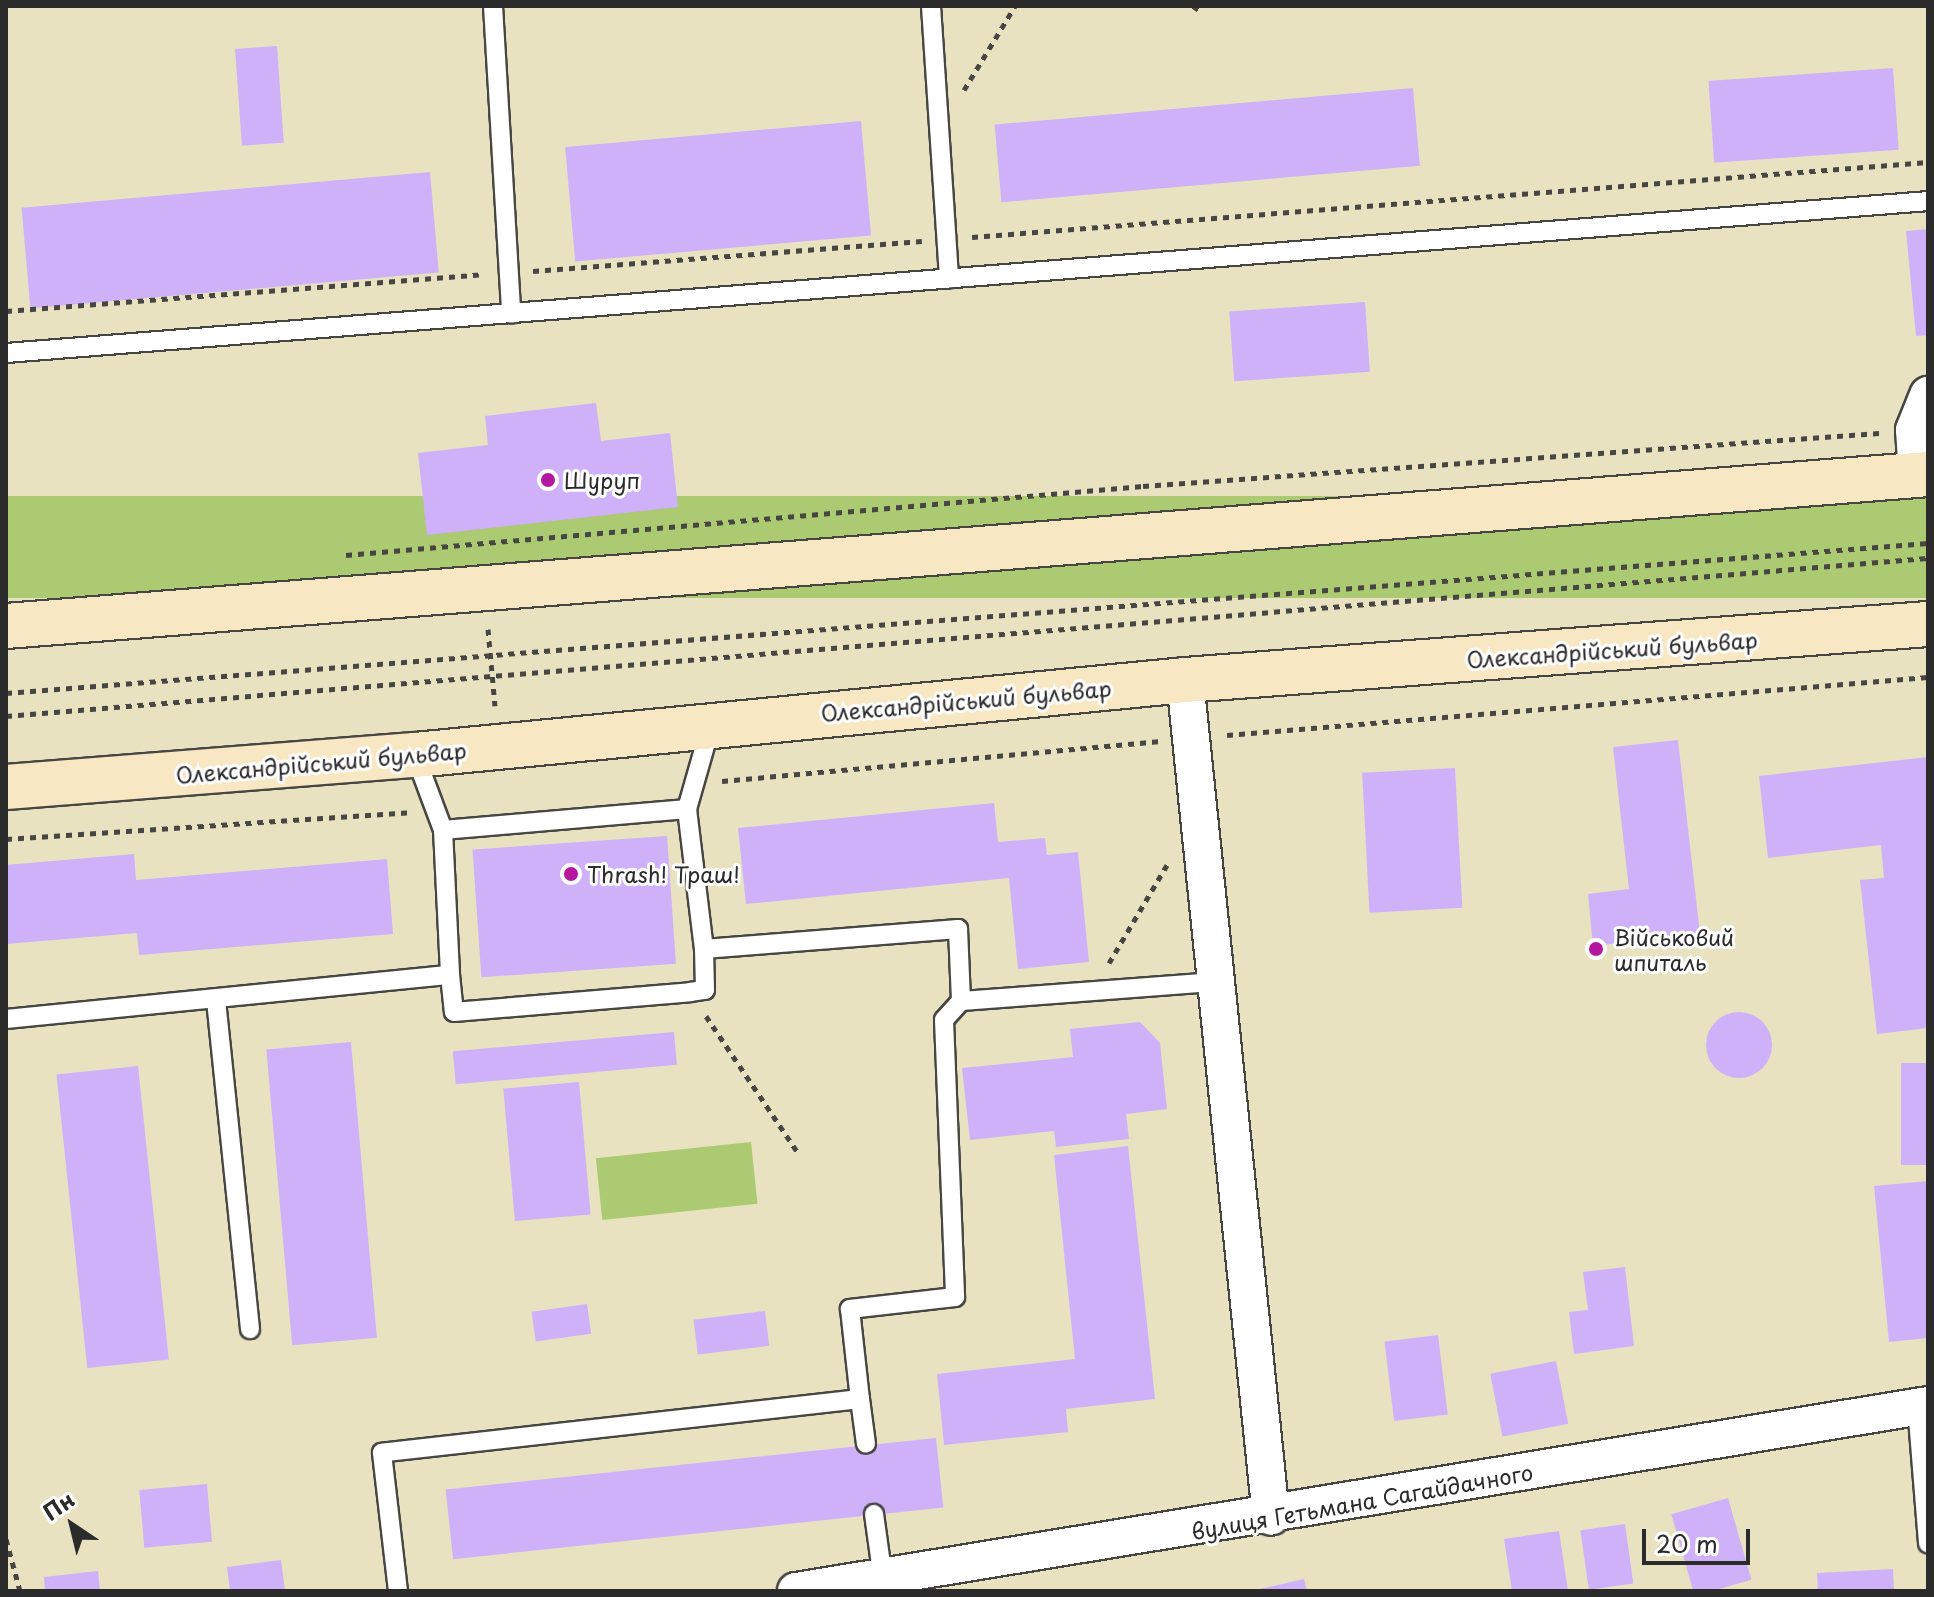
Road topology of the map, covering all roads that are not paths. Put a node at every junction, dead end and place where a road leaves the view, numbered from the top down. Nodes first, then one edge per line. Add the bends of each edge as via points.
1 (493, 6) edge
2 (931, 6) edge
3 (1928, 201) edge
4 (949, 278) junction
5 (511, 313) junction
6 (6, 353) edge
7 (1928, 395) edge
8 (1922, 474) edge
9 (1928, 624) edge
10 (6, 626) edge
11 (1185, 680) junction
12 (712, 723) junction
13 (415, 755) junction
14 (6, 787) edge
15 (687, 809) junction
16 (443, 830) junction
17 (704, 949) junction
18 (450, 975) junction
19 (1216, 982) junction
20 (216, 1000) junction
21 (961, 1001) junction
22 (6, 1019) edge
23 (250, 1329) dead end
24 (860, 1399) junction
25 (1922, 1406) edge
26 (866, 1444) dead end
27 (874, 1514) dead end
28 (1271, 1517) junction
29 (1928, 1544) edge
30 (883, 1579) junction
31 (398, 1591) edge
32 (796, 1591) edge

1 - 5 lane
2 - 4 lane
3 - 4 lane
4 - 5 lane
5 - 6 lane
7 - 8 street via 1914,430
8 - 10 main road
9 - 11 main road, Олександрійський бульвар
11 - 12 main road, Олександрійський бульвар
11 - 19 street
12 - 13 main road, Олександрійський бульвар
12 - 15 lane
13 - 14 main road, Олександрійський бульвар
13 - 16 lane
15 - 16 lane
15 - 17 lane
16 - 18 lane
17 - 18 lane via 705,990 690,992 454,1012
17 - 21 lane via 958,929
18 - 20 lane
19 - 21 lane
19 - 28 street
20 - 22 lane
20 - 23 lane
21 - 24 lane via 944,1020 955,1297 850,1309
24 - 26 lane
24 - 31 lane via 382,1453
25 - 28 street, вулиця Гетьмана Сагайдачного
25 - 29 lane
27 - 30 lane
28 - 30 street, вулиця Гетьмана Сагайдачного
30 - 32 street, вулиця Гетьмана Сагайдачного

